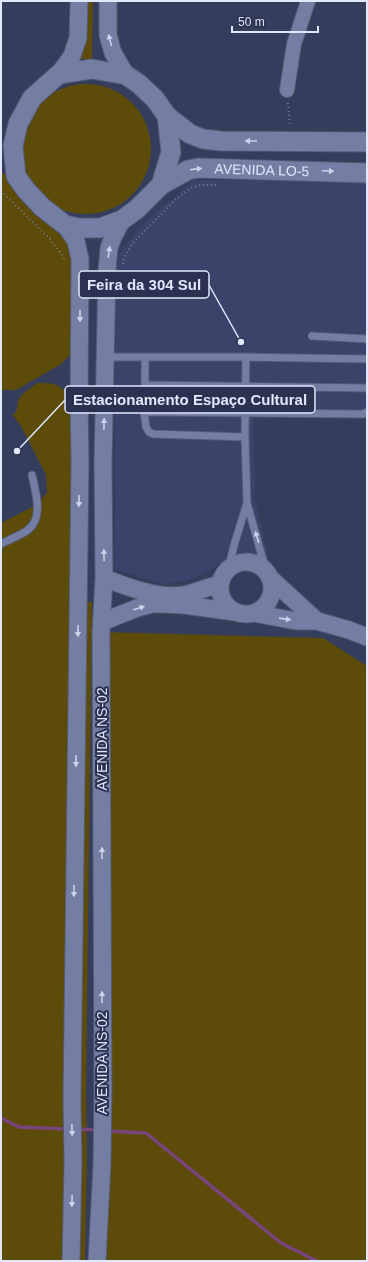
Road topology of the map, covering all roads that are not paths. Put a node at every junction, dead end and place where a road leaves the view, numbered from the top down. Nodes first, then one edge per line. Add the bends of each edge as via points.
1 (79, 1) edge
2 (108, 1) edge
3 (308, 1) edge
4 (59, 74) junction
5 (126, 75) junction
6 (287, 90) road end
7 (167, 116) junction
8 (18, 124) junction
9 (1, 132) edge
10 (367, 142) edge
11 (8, 172) edge
12 (367, 173) edge
13 (161, 185) junction
14 (122, 220) junction
15 (65, 225) junction
16 (312, 336) dead end
17 (367, 339) edge
18 (105, 356) junction
19 (145, 357) junction
20 (246, 357) junction
21 (367, 359) edge
22 (145, 385) junction
23 (246, 386) junction
24 (367, 388) edge
25 (144, 412) junction
26 (246, 412) junction
27 (367, 412) edge
28 (245, 437) junction
29 (32, 475) dead end
30 (247, 503) junction
31 (1, 544) edge
32 (268, 575) junction
33 (224, 576) junction
34 (104, 578) junction
35 (235, 612) junction
36 (253, 613) junction
37 (317, 621) junction
38 (102, 622) junction
39 (367, 637) edge
40 (71, 1261) edge
41 (97, 1261) edge

1 - 4 street via 78,38 72,56
5 -> 2 street via 113,53 108,35
3 - 6 street via 294,44
4 - 5 main road via 92,69
4 - 8 main road via 32,98
5 - 7 main road via 155,99
10 -> 7 main road, AVENIDA LO-5 via 203,139 190,134
7 - 13 main road via 171,152
8 - 9 main road
8 - 11 main road
11 - 15 main road via 42,207
13 -> 12 main road, AVENIDA LO-5 via 188,170 198,168
13 - 14 main road
14 - 15 main road via 100,228
18 -> 14 street, AVENIDA NS-02 via 109,248
15 -> 40 street, AVENIDA NS-02 via 76,241 80,259 80,485
16 - 17 lane
18 - 19 lane
34 -> 18 street, AVENIDA NS-02
19 - 20 lane
19 - 22 lane
20 - 21 lane
20 - 23 lane
22 - 23 lane
22 - 25 lane
23 - 24 lane
23 - 26 lane
25 - 26 lane
25 - 28 lane via 146,427 153,434
26 - 27 lane
26 - 28 lane
28 - 30 lane
29 - 31 lane via 38,509 36,518 29,529
32 -> 30 lane
30 - 33 lane
32 - 33 street via 259,566 243,562 235,564
32 - 36 street via 272,589 269,600 263,608
32 - 37 street
33 - 34 street via 185,594 166,595 149,593
33 - 35 street via 221,597 224,604
34 - 38 street, AVENIDA NS-02
35 - 36 street
38 -> 35 street via 152,604 184,605
36 -> 37 street
37 - 39 street
41 -> 38 street, AVENIDA NS-02 via 103,1092

